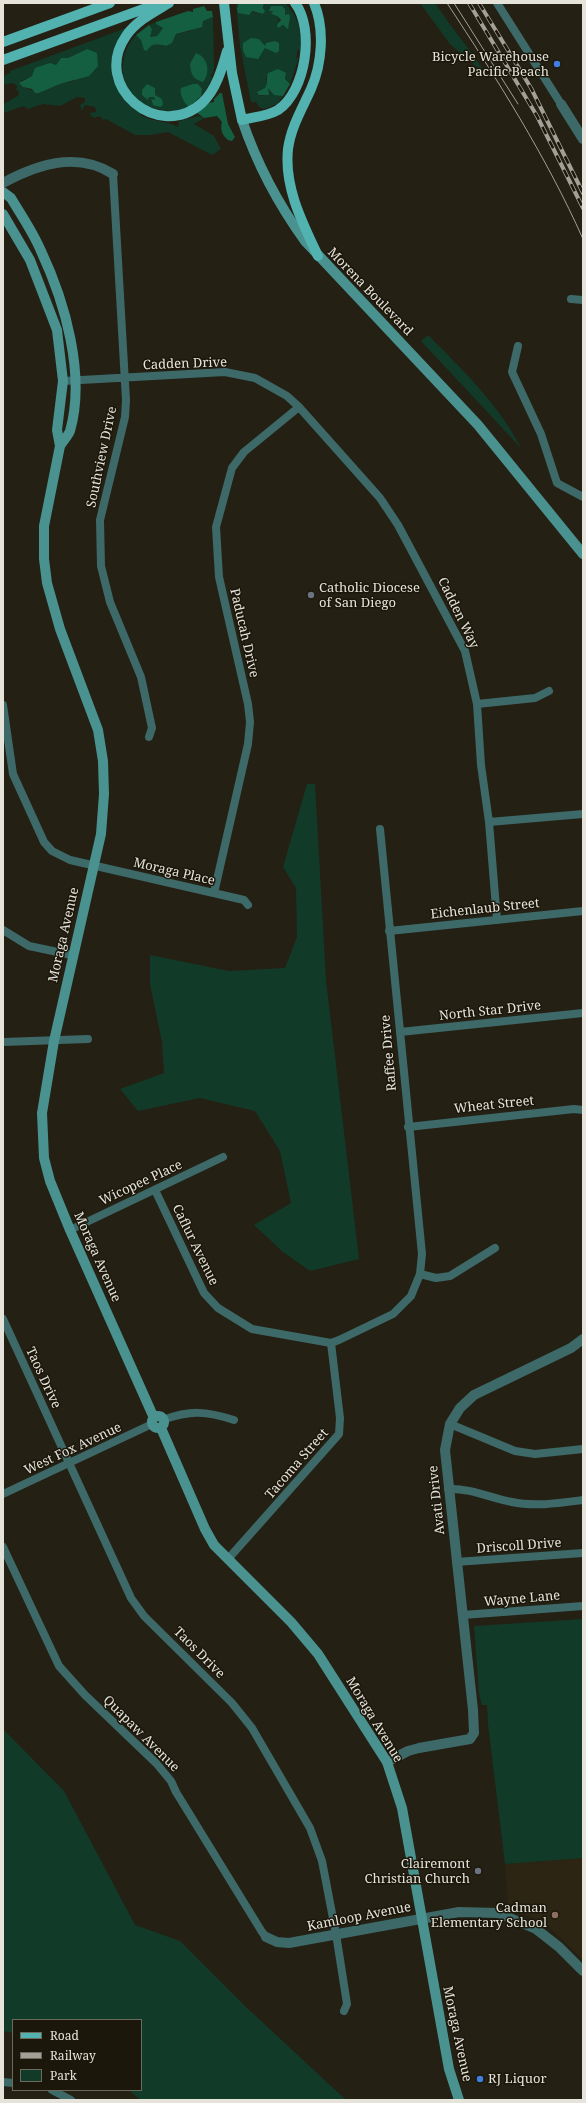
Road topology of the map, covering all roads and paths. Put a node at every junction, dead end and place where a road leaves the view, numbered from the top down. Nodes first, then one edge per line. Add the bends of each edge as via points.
1 (160, 3) edge
2 (169, 3) edge
3 (295, 3) edge
4 (314, 3) edge
5 (497, 3) edge
6 (108, 4) edge
7 (225, 7) edge
8 (3, 42) edge
9 (228, 47) junction
10 (3, 60) edge
11 (561, 104) joint
12 (242, 120) junction
13 (583, 139) edge
14 (113, 174) joint
15 (3, 183) edge
16 (3, 192) edge
17 (3, 214) edge
18 (318, 256) junction
19 (571, 299) dead end
20 (583, 300) edge
21 (518, 346) dead end
22 (124, 378) junction
23 (63, 381) junction
24 (75, 381) junction
25 (299, 407) junction
26 (60, 446) junction
27 (583, 496) edge
28 (583, 554) edge
29 (549, 691) dead end
30 (477, 704) junction
31 (3, 705) edge
32 (149, 737) dead end
33 (583, 814) edge
34 (489, 822) junction
35 (380, 829) dead end
36 (93, 866) junction
37 (214, 894) junction
38 (248, 905) dead end
39 (583, 911) edge
40 (497, 920) junction
41 (3, 930) edge
42 (389, 931) junction
43 (72, 956) junction
44 (583, 1013) edge
45 (400, 1032) junction
46 (88, 1040) dead end
47 (54, 1041) junction
48 (3, 1042) edge
49 (583, 1110) edge
50 (408, 1127) junction
51 (223, 1157) dead end
52 (154, 1190) junction
53 (70, 1230) junction
54 (494, 1248) dead end
55 (420, 1274) junction
56 (3, 1319) edge
57 (583, 1339) edge
58 (331, 1343) junction
59 (234, 1420) dead end
60 (158, 1422) junction
61 (450, 1424) junction
62 (583, 1449) edge
63 (70, 1463) junction
64 (448, 1489) junction
65 (3, 1494) edge
66 (583, 1500) edge
67 (3, 1546) edge
68 (583, 1553) edge
69 (228, 1559) junction
70 (456, 1562) junction
71 (583, 1606) edge
72 (463, 1615) junction
73 (387, 1762) junction
74 (422, 1918) junction
75 (336, 1934) junction
76 (266, 1937) joint
77 (583, 1971) edge
78 (344, 2011) dead end
79 (54, 2091) edge
80 (71, 2100) edge
81 (459, 2100) edge

1 - 10 main road
2 - 9 main road via 131,30 119,50 116,64 119,82 123,91 139,107 158,115 191,111 211,93
3 - 12 main road via 300,9 306,31 305,56 292,95 277,110
4 - 18 main road via 321,34 319,60 312,88 296,117 288,149 290,186 298,215
5 - 11 street
6 - 8 main road
7 - 9 main road, Morena Boulevard
9 - 12 main road, Morena Boulevard
11 - 13 street
12 - 18 main road, Morena Boulevard via 271,189
14 - 15 street via 79,162 59,161 35,168
14 - 22 street, Southview Drive
16 - 24 main road, Moraga Avenue via 10,198 41,250 56,287 71,345
17 - 23 main road, Moraga Avenue via 41,284 57,330
18 - 28 main road, Morena Boulevard via 478,425
19 - 20 street
21 - 27 street via 512,372 541,434 557,483
22 - 24 street, Cadden Drive
22 - 25 street, Cadden Drive via 225,372 255,378 287,396
22 - 32 street, Southview Drive via 125,417 100,520 101,566 110,602 140,677 152,728
23 - 24 street, Cadden Drive
23 - 26 main road, Moraga Avenue via 57,430
24 - 26 main road, Moraga Avenue via 73,415 69,432
25 - 30 street, Cadden Way via 380,498 398,525 459,639 472,677
25 - 37 street, Paducah Drive via 244,452 232,468 216,526 219,577 250,722 248,744
26 - 36 main road, Moraga Avenue via 44,526 44,559 49,590 60,629 98,730 103,761 101,834
29 - 30 street via 535,698
30 - 34 street, Cadden Way via 481,765
31 - 36 street, Moraga Place via 12,774 44,842 52,851 70,860
33 - 34 street
34 - 40 street, Cadden Way
35 - 42 street, Raffee Drive
36 - 37 street, Moraga Place
36 - 43 main road, Moraga Avenue
37 - 38 street, Moraga Place via 244,900
39 - 40 street, Eichenlaub Street
40 - 42 street, Eichenlaub Street
41 - 43 street via 29,946
42 - 45 street, Raffee Drive
43 - 47 main road, Moraga Avenue
44 - 45 street, North Star Drive
45 - 50 street, Raffee Drive
46 - 47 street
47 - 48 street
47 - 53 main road, Moraga Avenue via 42,1113 42,1137 50,1181
49 - 50 street, Wheat Street
50 - 55 street, Raffee Drive via 422,1254
51 - 52 street, Wicopee Place
52 - 53 street, Wicopee Place
52 - 58 street, Caflur Avenue via 204,1293 218,1308 252,1329
53 - 60 main road, Moraga Avenue
54 - 55 street via 450,1276 436,1278
55 - 58 street, Raffee Drive via 411,1296 393,1314
56 - 63 street, Taos Drive
57 - 61 street, Avati Drive via 571,1348 474,1395 460,1408
58 - 69 street, Tacoma Street via 340,1418 339,1434
59 - 60 street, West Fox Avenue via 212,1413 196,1412 178,1414
60 - 63 street, West Fox Avenue
60 - 69 main road, Moraga Avenue via 205,1529 214,1545
61 - 62 street via 515,1451 535,1454
61 - 64 street, Avati Drive via 445,1450
63 - 65 street, West Fox Avenue
63 - 75 street, Taos Drive via 131,1598 144,1616 232,1703 252,1728 310,1828 322,1861
64 - 66 street via 476,1491 512,1503 548,1504
64 - 70 street, Avati Drive
67 - 76 street, Quapaw Avenue via 60,1666 85,1695 156,1763 172,1782
68 - 70 street, Driscoll Drive
69 - 73 main road, Moraga Avenue via 291,1622 318,1654
70 - 72 street, Avati Drive
71 - 72 street, Wayne Lane
72 - 73 street, Avati Drive via 474,1733 470,1739 414,1750
73 - 74 main road, Moraga Avenue via 402,1808
74 - 75 street, Kamloop Avenue
74 - 77 street, Kamloop Avenue via 459,1912 498,1914 536,1929 559,1946
74 - 81 main road, Moraga Avenue via 449,2069
75 - 76 street, Kamloop Avenue via 289,1943 277,1942
75 - 78 street, Taos Drive via 347,2004
79 - 80 street

